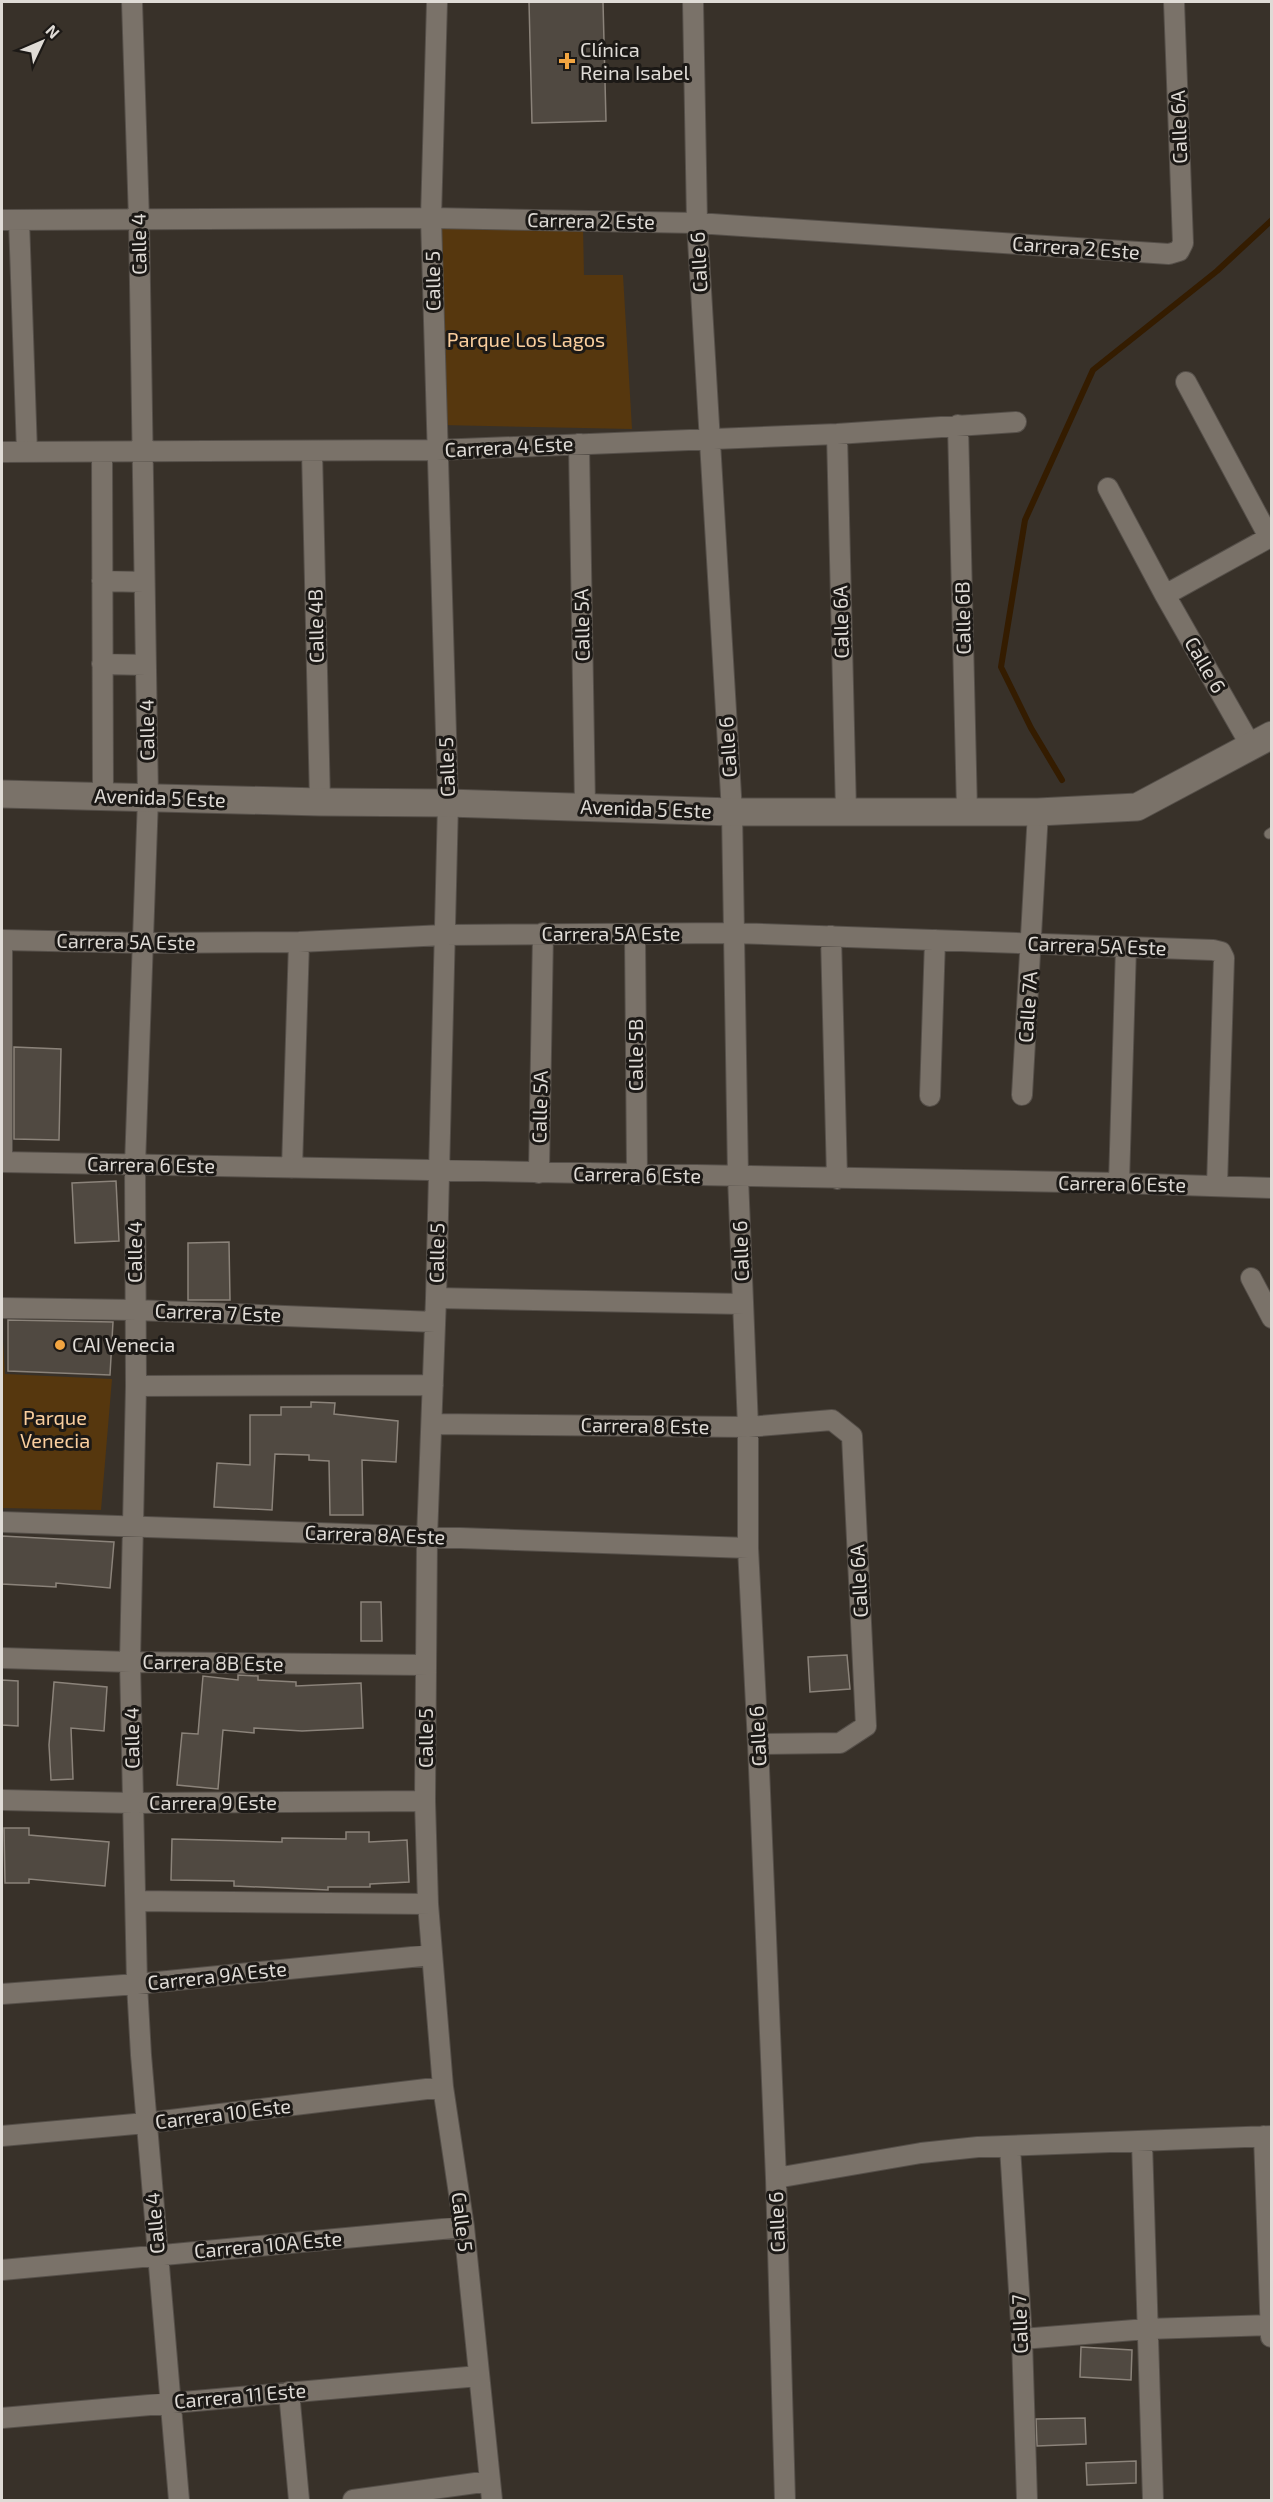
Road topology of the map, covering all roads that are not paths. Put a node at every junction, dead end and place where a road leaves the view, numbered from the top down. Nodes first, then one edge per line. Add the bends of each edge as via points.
1 (132, 2) edge
2 (437, 2) edge
3 (693, 2) edge
4 (1174, 2) edge
5 (431, 218) junction
6 (10, 220) edge
7 (139, 220) junction
8 (697, 223) junction
9 (1179, 251) joint
10 (1186, 382) dead end
11 (1016, 422) dead end
12 (958, 425) junction
13 (837, 434) junction
14 (708, 439) junction
15 (579, 444) junction
16 (437, 450) junction
17 (143, 451) junction
18 (312, 451) junction
19 (2, 452) edge
20 (27, 452) junction
21 (102, 452) junction
22 (1108, 488) dead end
23 (1270, 536) edge
24 (102, 581) junction
25 (144, 582) junction
26 (1165, 595) junction
27 (102, 664) junction
28 (146, 665) junction
29 (1261, 740) edge
30 (2, 794) edge
31 (103, 796) junction
32 (148, 798) junction
33 (320, 802) junction
34 (448, 803) junction
35 (585, 806) junction
36 (846, 811) junction
37 (967, 811) junction
38 (732, 812) junction
39 (1038, 812) junction
40 (543, 933) junction
41 (733, 933) junction
42 (635, 934) junction
43 (444, 935) junction
44 (831, 936) junction
45 (2, 940) edge
46 (935, 940) junction
47 (299, 942) junction
48 (143, 943) junction
49 (1032, 943) junction
50 (1126, 947) junction
51 (1022, 1095) dead end
52 (930, 1096) dead end
53 (2, 1162) edge
54 (135, 1165) junction
55 (292, 1168) junction
56 (438, 1172) junction
57 (539, 1173) junction
58 (637, 1175) junction
59 (738, 1177) junction
60 (837, 1179) junction
61 (1119, 1183) junction
62 (1216, 1186) junction
63 (1272, 1188) edge
64 (1251, 1278) dead end
65 (436, 1298) junction
66 (743, 1304) junction
67 (2, 1308) edge
68 (135, 1310) junction
69 (1272, 1318) edge
70 (435, 1322) junction
71 (433, 1385) junction
72 (136, 1386) junction
73 (432, 1424) junction
74 (748, 1427) junction
75 (852, 1436) joint
76 (2, 1522) edge
77 (134, 1525) junction
78 (427, 1538) junction
79 (748, 1548) junction
80 (2, 1658) edge
81 (130, 1662) junction
82 (426, 1665) junction
83 (758, 1744) junction
84 (2, 1800) edge
85 (425, 1801) junction
86 (133, 1803) junction
87 (136, 1901) junction
88 (428, 1904) junction
89 (432, 1955) junction
90 (137, 1984) junction
91 (2, 1994) edge
92 (443, 2087) junction
93 (146, 2123) junction
94 (2, 2136) edge
95 (1268, 2136) edge
96 (1142, 2142) junction
97 (1010, 2147) junction
98 (776, 2178) junction
99 (464, 2228) junction
100 (158, 2255) junction
101 (2, 2270) edge
102 (1271, 2325) edge
103 (1147, 2329) junction
104 (1272, 2337) edge
105 (1022, 2339) junction
106 (479, 2376) junction
107 (289, 2392) junction
108 (171, 2402) junction
109 (2, 2418) edge
110 (491, 2491) edge
111 (179, 2500) edge
112 (299, 2500) edge
113 (353, 2500) edge
114 (785, 2500) edge
115 (1027, 2500) edge
116 (1153, 2500) edge

1 - 7 street, Calle 4
2 - 5 street, Calle 5
3 - 8 street, Calle 6
4 - 9 street, Calle 6A via 1183,243
5 - 7 street, Carrera 2 Este
5 - 8 street, Carrera 2 Este
5 - 16 street, Calle 5
6 - 7 street, Carrera 2 Este
6 - 20 street
7 - 17 street, Calle 4
8 - 9 street, Carrera 2 Este via 1169,254
8 - 14 street, Calle 6
10 - 23 street
11 - 12 street, Carrera 4 Este
12 - 13 street, Carrera 4 Este
12 - 37 street, Calle 6B
13 - 14 street, Carrera 4 Este
13 - 36 street, Calle 6A
14 - 15 street, Carrera 4 Este
14 - 38 street, Calle 6
15 - 16 street, Carrera 4 Este
15 - 35 street, Calle 5A
16 - 18 street, Carrera 4 Este
16 - 34 street, Calle 5
17 - 18 street, Carrera 4 Este
17 - 21 street, Carrera 4 Este
17 - 25 street, Calle 4
18 - 33 street, Calle 4B
19 - 20 street, Carrera 4 Este
20 - 21 street, Carrera 4 Este
21 - 24 street
22 - 26 street, Calle 6
23 - 26 street
24 - 25 street
24 - 27 street
25 - 28 street, Calle 4
26 - 29 street, Calle 6
27 - 28 street
27 - 31 street
28 - 32 street, Calle 4
29 - 39 main road, Avenida 5 Este via 1137,807
30 - 31 main road, Avenida 5 Este
31 - 32 main road, Avenida 5 Este
32 - 33 main road, Avenida 5 Este
32 - 48 street, Calle 4
33 - 34 main road, Avenida 5 Este
34 - 35 main road, Avenida 5 Este
34 - 43 street, Calle 5
35 - 38 main road, Avenida 5 Este
36 - 37 main road, Avenida 5 Este
36 - 38 main road, Avenida 5 Este
37 - 39 main road, Avenida 5 Este
38 - 41 street, Calle 6
39 - 49 street, Calle 7A
40 - 42 street, Carrera 5A Este
40 - 43 street, Carrera 5A Este
40 - 57 street, Calle 5A
41 - 42 street, Carrera 5A Este
41 - 44 street, Carrera 5A Este
41 - 59 street, Calle 6
42 - 58 street, Calle 5B
43 - 47 street, Carrera 5A Este
43 - 56 street, Calle 5
44 - 46 street, Carrera 5A Este
44 - 60 street
45 - 48 street, Carrera 5A Este
45 - 53 street
46 - 49 street, Carrera 5A Este
46 - 52 street
47 - 48 street, Carrera 5A Este
47 - 55 street
48 - 54 street, Calle 4
49 - 50 street, Carrera 5A Este
49 - 51 street, Calle 7A
50 - 61 street
50 - 62 street, Carrera 5A Este via 1221,952 1224,958
53 - 54 street, Carrera 6 Este
54 - 55 street, Carrera 6 Este
54 - 68 street, Calle 4
55 - 56 street, Carrera 6 Este
56 - 57 street, Carrera 6 Este
56 - 65 street, Calle 5
57 - 58 street, Carrera 6 Este
58 - 59 street, Carrera 6 Este
59 - 60 street, Carrera 6 Este
59 - 66 street, Calle 6
60 - 61 street, Carrera 6 Este
61 - 62 street, Carrera 6 Este
62 - 63 street, Carrera 6 Este
64 - 69 street
65 - 66 street
65 - 70 street, Calle 5
66 - 74 street, Calle 6
67 - 68 street, Carrera 7 Este
68 - 70 street, Carrera 7 Este
68 - 72 street, Calle 4
70 - 71 street, Calle 5
71 - 72 street
71 - 73 street, Calle 5
72 - 77 street, Calle 4
73 - 74 street, Carrera 8 Este
73 - 78 street, Calle 5
74 - 75 street, Carrera 8 Este via 832,1420
74 - 79 street, Calle 6
75 - 83 street, Calle 6A via 866,1726 840,1743
76 - 77 street, Carrera 8A Este
77 - 78 street, Carrera 8A Este
77 - 81 street, Calle 4
78 - 79 street, Carrera 8A Este
78 - 82 street, Calle 5
79 - 83 street, Calle 6
80 - 81 street, Carrera 8B Este
81 - 82 street, Carrera 8B Este
81 - 86 street, Calle 4
82 - 85 street, Calle 5
83 - 98 street, Calle 6
84 - 86 street, Carrera 9 Este
85 - 86 street, Carrera 9 Este
85 - 88 street, Calle 5
86 - 87 street, Calle 4
87 - 88 street
87 - 90 street, Calle 4
88 - 89 street, Calle 5
89 - 90 street, Carrera 9A Este
89 - 92 street, Calle 5
90 - 91 street, Carrera 9A Este
90 - 93 street, Calle 4
92 - 93 street, Carrera 10 Este
92 - 99 street, Calle 5
93 - 94 street, Carrera 10 Este
93 - 100 street, Calle 4
95 - 96 street
95 - 102 street
96 - 97 street
96 - 103 street
97 - 98 street via 921,2152
97 - 105 street, Calle 7
98 - 114 street, Calle 6
99 - 100 street, Carrera 10A Este
99 - 106 street, Calle 5
100 - 101 street, Carrera 10A Este
100 - 108 street, Calle 4
102 - 103 street
102 - 104 street
103 - 105 street
103 - 116 street
105 - 115 street, Calle 7
106 - 107 street, Carrera 11 Este
106 - 110 street, Calle 5
107 - 108 street, Carrera 11 Este
107 - 112 street
108 - 109 street, Carrera 11 Este
108 - 111 street, Calle 4
110 - 113 street

